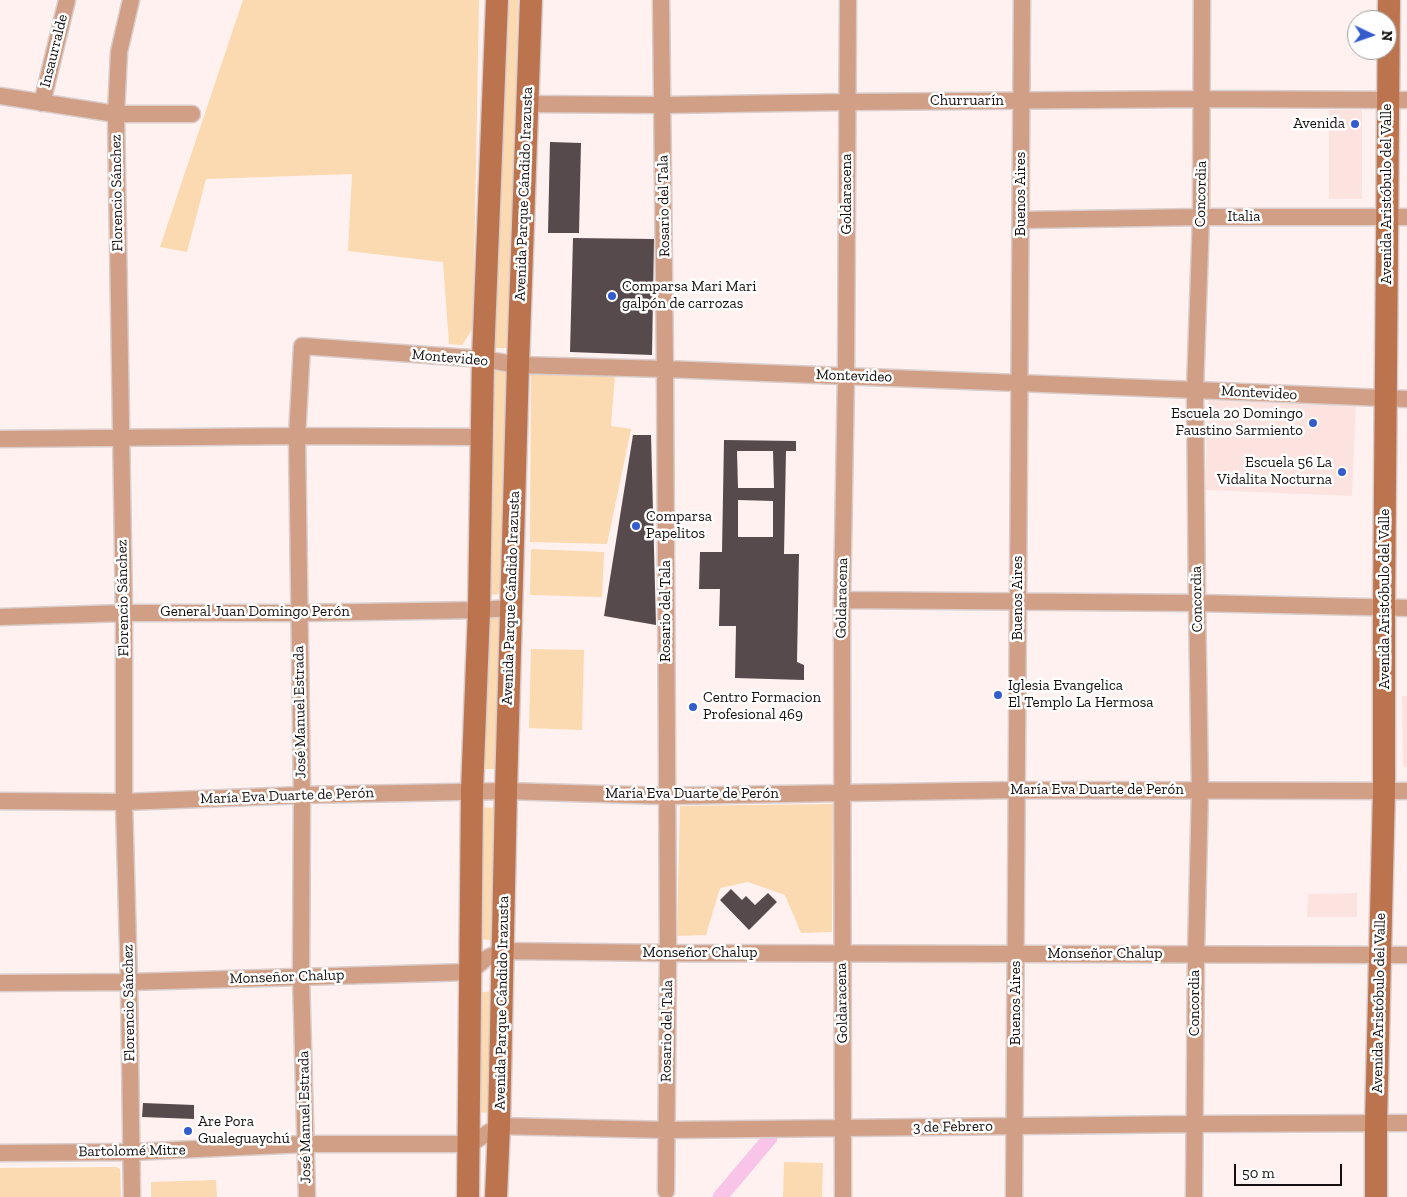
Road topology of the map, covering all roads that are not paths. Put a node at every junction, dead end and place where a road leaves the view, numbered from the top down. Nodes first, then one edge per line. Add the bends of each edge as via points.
1 (67, 0) edge
2 (132, 0) edge
3 (497, 0) edge
4 (531, 0) edge
5 (661, 0) edge
6 (848, 0) edge
7 (1022, 0) edge
8 (1202, 0) edge
9 (1389, 0) edge
10 (0, 96) edge
11 (1202, 100) junction
12 (1397, 100) edge
13 (1022, 101) junction
14 (848, 102) junction
15 (42, 103) junction
16 (527, 104) junction
17 (662, 105) junction
18 (116, 114) junction
19 (192, 114) dead end
20 (1200, 217) junction
21 (1397, 217) edge
22 (1021, 220) junction
23 (302, 346) joint
24 (483, 359) junction
25 (518, 365) junction
26 (665, 368) junction
27 (846, 376) junction
28 (1020, 383) junction
29 (1195, 390) junction
30 (1397, 399) edge
31 (297, 436) junction
32 (482, 437) junction
33 (121, 438) junction
34 (0, 439) edge
35 (842, 600) junction
36 (1018, 602) junction
37 (1196, 603) junction
38 (511, 608) junction
39 (1384, 608) junction
40 (1407, 608) edge
41 (479, 610) junction
42 (124, 613) junction
43 (299, 613) junction
44 (0, 617) edge
45 (1017, 790) junction
46 (1200, 790) junction
47 (472, 791) junction
48 (506, 791) junction
49 (1407, 791) edge
50 (1384, 792) junction
51 (842, 793) junction
52 (302, 795) junction
53 (667, 796) junction
54 (0, 801) edge
55 (124, 802) junction
56 (502, 951) junction
57 (668, 953) junction
58 (842, 954) junction
59 (1016, 954) junction
60 (1196, 954) junction
61 (1407, 955) edge
62 (1380, 956) junction
63 (470, 972) junction
64 (301, 976) junction
65 (129, 982) junction
66 (0, 983) edge
67 (1376, 1123) junction
68 (1407, 1123) edge
69 (1194, 1124) junction
70 (499, 1126) junction
71 (1015, 1126) junction
72 (844, 1128) junction
73 (667, 1130) junction
74 (306, 1144) junction
75 (470, 1144) junction
76 (0, 1152) edge
77 (131, 1152) junction
78 (666, 1191) dead end
79 (132, 1197) edge
80 (307, 1197) edge
81 (468, 1197) edge
82 (496, 1197) edge
83 (843, 1197) edge
84 (1014, 1197) edge
85 (1194, 1197) edge
86 (1376, 1197) edge

1 - 15 street, Insaurralde
2 - 18 street, Florencio Sánchez via 119,52
3 - 24 main road, Avenida Parque Cándido Irazusta
4 - 16 main road, Avenida Parque Cándido Irazusta
5 - 17 street, Rosario del Tala
6 - 14 street, Goldaracena
7 - 13 street, Buenos Aires
8 - 11 street, Concordia
9 - 12 main road, Avenida Aristóbulo del Valle
10 - 15 street
11 - 12 street, Churruarín
11 - 13 street, Churruarín
11 - 20 street, Concordia
12 - 21 main road, Avenida Aristóbulo del Valle
13 - 14 street, Churruarín
13 - 22 street, Buenos Aires
14 - 17 street, Churruarín
14 - 27 street, Goldaracena
15 - 18 street
16 - 17 street, Churruarín
16 - 25 main road, Avenida Parque Cándido Irazusta
17 - 26 street, Rosario del Tala
18 - 19 street
18 - 33 street, Florencio Sánchez
20 - 21 street, Italia
20 - 22 street, Italia
20 - 29 street, Concordia
21 - 30 main road, Avenida Aristóbulo del Valle
22 - 28 street, Buenos Aires
23 - 24 street, Montevideo
23 - 31 street, José Manuel Estrada
24 - 25 street, Montevideo
24 - 32 main road, Avenida Parque Cándido Irazusta
25 - 26 street, Montevideo
25 - 38 main road, Avenida Parque Cándido Irazusta
26 - 27 street, Montevideo
26 - 53 street, Rosario del Tala
27 - 28 street, Montevideo
27 - 35 street, Goldaracena
28 - 29 street, Montevideo
28 - 36 street, Buenos Aires
29 - 30 street, Montevideo
29 - 37 street, Concordia
30 - 39 main road, Avenida Aristóbulo del Valle
31 - 32 street
31 - 33 street
31 - 43 street, José Manuel Estrada
32 - 41 main road, Avenida Parque Cándido Irazusta
33 - 34 street
33 - 42 street, Florencio Sánchez
35 - 36 street
35 - 51 street, Goldaracena
36 - 37 street
36 - 45 street, Buenos Aires
37 - 39 street
37 - 46 street, Concordia
38 - 41 street, General Juan Domingo Perón
38 - 48 main road, Avenida Parque Cándido Irazusta
39 - 40 street
39 - 50 main road, Avenida Aristóbulo del Valle
41 - 43 street, General Juan Domingo Perón
41 - 47 main road, Avenida Parque Cándido Irazusta
42 - 43 street, General Juan Domingo Perón
42 - 44 street, General Juan Domingo Perón
42 - 55 street, Florencio Sánchez
43 - 52 street, José Manuel Estrada
45 - 46 street, María Eva Duarte de Perón
45 - 51 street, María Eva Duarte de Perón
45 - 59 street, Buenos Aires
46 - 50 street, María Eva Duarte de Perón
46 - 60 street, Concordia
47 - 48 street, María Eva Duarte de Perón
47 - 52 street, María Eva Duarte de Perón
47 - 63 main road, Avenida Parque Cándido Irazusta
48 - 53 street, María Eva Duarte de Perón
48 - 56 main road, Avenida Parque Cándido Irazusta
49 - 50 street, María Eva Duarte de Perón
50 - 62 main road, Avenida Aristóbulo del Valle
51 - 53 street, María Eva Duarte de Perón
51 - 58 street, Goldaracena
52 - 55 street, María Eva Duarte de Perón
52 - 64 street, José Manuel Estrada
53 - 57 street, Rosario del Tala
54 - 55 street, María Eva Duarte de Perón
55 - 65 street, Florencio Sánchez
56 - 57 street, Monseñor Chalup
56 - 63 street, Monseñor Chalup via 485,959
56 - 70 main road, Avenida Parque Cándido Irazusta
57 - 58 street, Monseñor Chalup
57 - 73 street, Rosario del Tala
58 - 59 street, Monseñor Chalup
58 - 72 street, Goldaracena
59 - 60 street, Monseñor Chalup
59 - 71 street, Buenos Aires
60 - 62 street, Monseñor Chalup
60 - 69 street, Concordia
61 - 62 street, Monseñor Chalup
62 - 67 main road, Avenida Aristóbulo del Valle
63 - 64 street, Monseñor Chalup
63 - 75 main road, Avenida Parque Cándido Irazusta
64 - 65 street, Monseñor Chalup
64 - 74 street, José Manuel Estrada
65 - 66 street, Monseñor Chalup
65 - 77 street, Florencio Sánchez
67 - 68 street, 3 de Febrero
67 - 69 street, 3 de Febrero
67 - 86 main road, Avenida Aristóbulo del Valle
69 - 71 street, 3 de Febrero
69 - 85 street, Concordia
70 - 73 street, 3 de Febrero
70 - 75 street
70 - 82 main road, Avenida Parque Cándido Irazusta
71 - 72 street, 3 de Febrero
71 - 84 street, Buenos Aires
72 - 73 street, 3 de Febrero
72 - 83 street, Goldaracena
73 - 78 street, Rosario del Tala
74 - 75 street, Bartolomé Mitre
74 - 77 street, Bartolomé Mitre
74 - 80 street, José Manuel Estrada
75 - 81 main road, Avenida Parque Cándido Irazusta
76 - 77 street, Bartolomé Mitre
77 - 79 street, Florencio Sánchez

